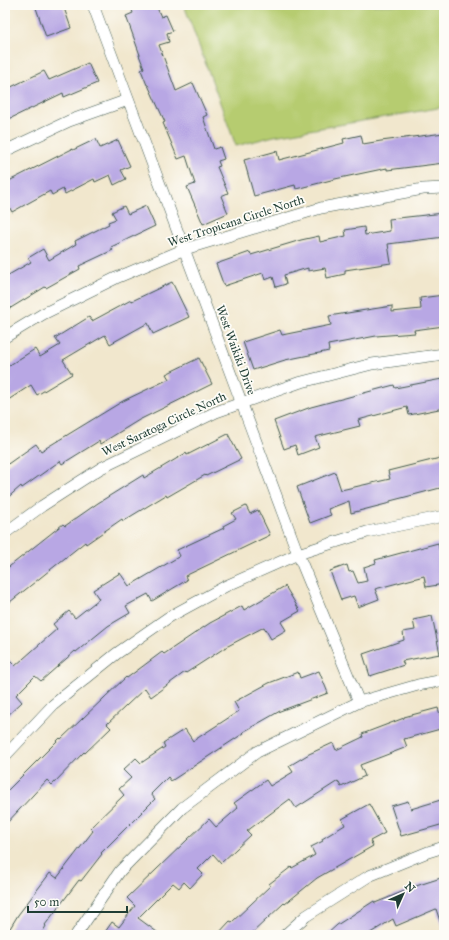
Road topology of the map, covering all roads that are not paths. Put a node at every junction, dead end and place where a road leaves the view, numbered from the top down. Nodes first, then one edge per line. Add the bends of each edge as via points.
1 (93, 5) edge
2 (128, 100) junction
3 (5, 151) edge
4 (444, 188) edge
5 (185, 249) junction
6 (5, 338) edge
7 (444, 354) edge
8 (241, 403) junction
9 (444, 516) edge
10 (5, 533) edge
11 (298, 554) junction
12 (444, 680) edge
13 (359, 702) junction
14 (5, 756) edge
15 (444, 847) edge
16 (76, 935) edge
17 (285, 935) edge

1 - 2 street, West Waikiki Drive
2 - 3 street via 69,121
2 - 5 street, West Waikiki Drive
4 - 5 street, West Tropicana Circle North via 423,189 321,208
5 - 6 street, West Tropicana Circle North via 116,278 43,314
5 - 8 street, West Waikiki Drive
7 - 8 street, West Saratoga Circle North via 372,364 298,383
8 - 10 street, West Saratoga Circle North via 216,412 101,468
8 - 11 street, West Waikiki Drive
9 - 11 street via 368,532
11 - 13 street, West Waikiki Drive
11 - 14 street via 226,586 169,617 116,654 53,705
12 - 13 street
13 - 16 street via 257,752 182,808 120,872
15 - 17 street via 369,876 306,916

